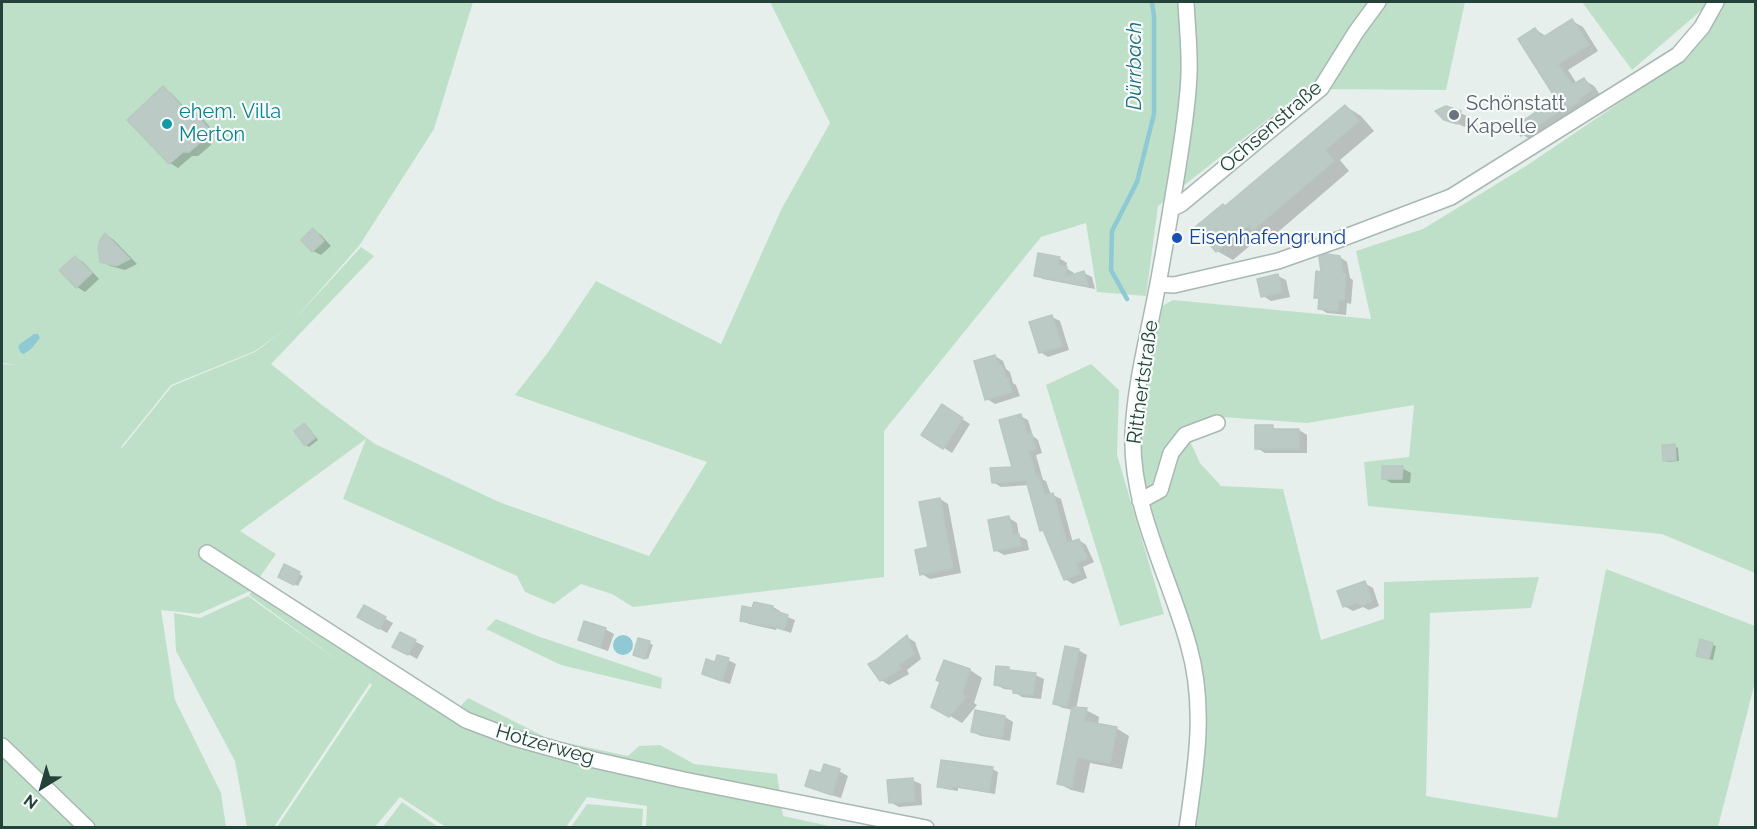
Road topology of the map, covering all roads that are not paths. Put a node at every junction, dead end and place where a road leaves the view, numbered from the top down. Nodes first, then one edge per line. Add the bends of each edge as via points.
1 (1186, 2) edge
2 (1378, 2) edge
3 (1716, 2) edge
4 (1171, 209) junction
5 (1158, 284) junction
6 (1217, 423) dead end
7 (1140, 501) junction
8 (207, 553) dead end
9 (2, 746) edge
10 (87, 828) edge
11 (926, 828) edge
12 (1187, 828) edge

1 - 4 street, Rittnertstraße via 1187,99
2 - 4 street, Ochsenstraße via 1321,88
3 - 5 street via 1702,27 1678,55 1450,197 1278,261 1174,285
4 - 5 street, Rittnertstraße
5 - 7 street, Rittnertstraße via 1133,432
6 - 7 street via 1185,435 1171,453 1160,490
7 - 12 street, Rittnertstraße via 1195,673 1199,732
8 - 11 street, Hotzerweg via 466,720 590,759
9 - 10 street

